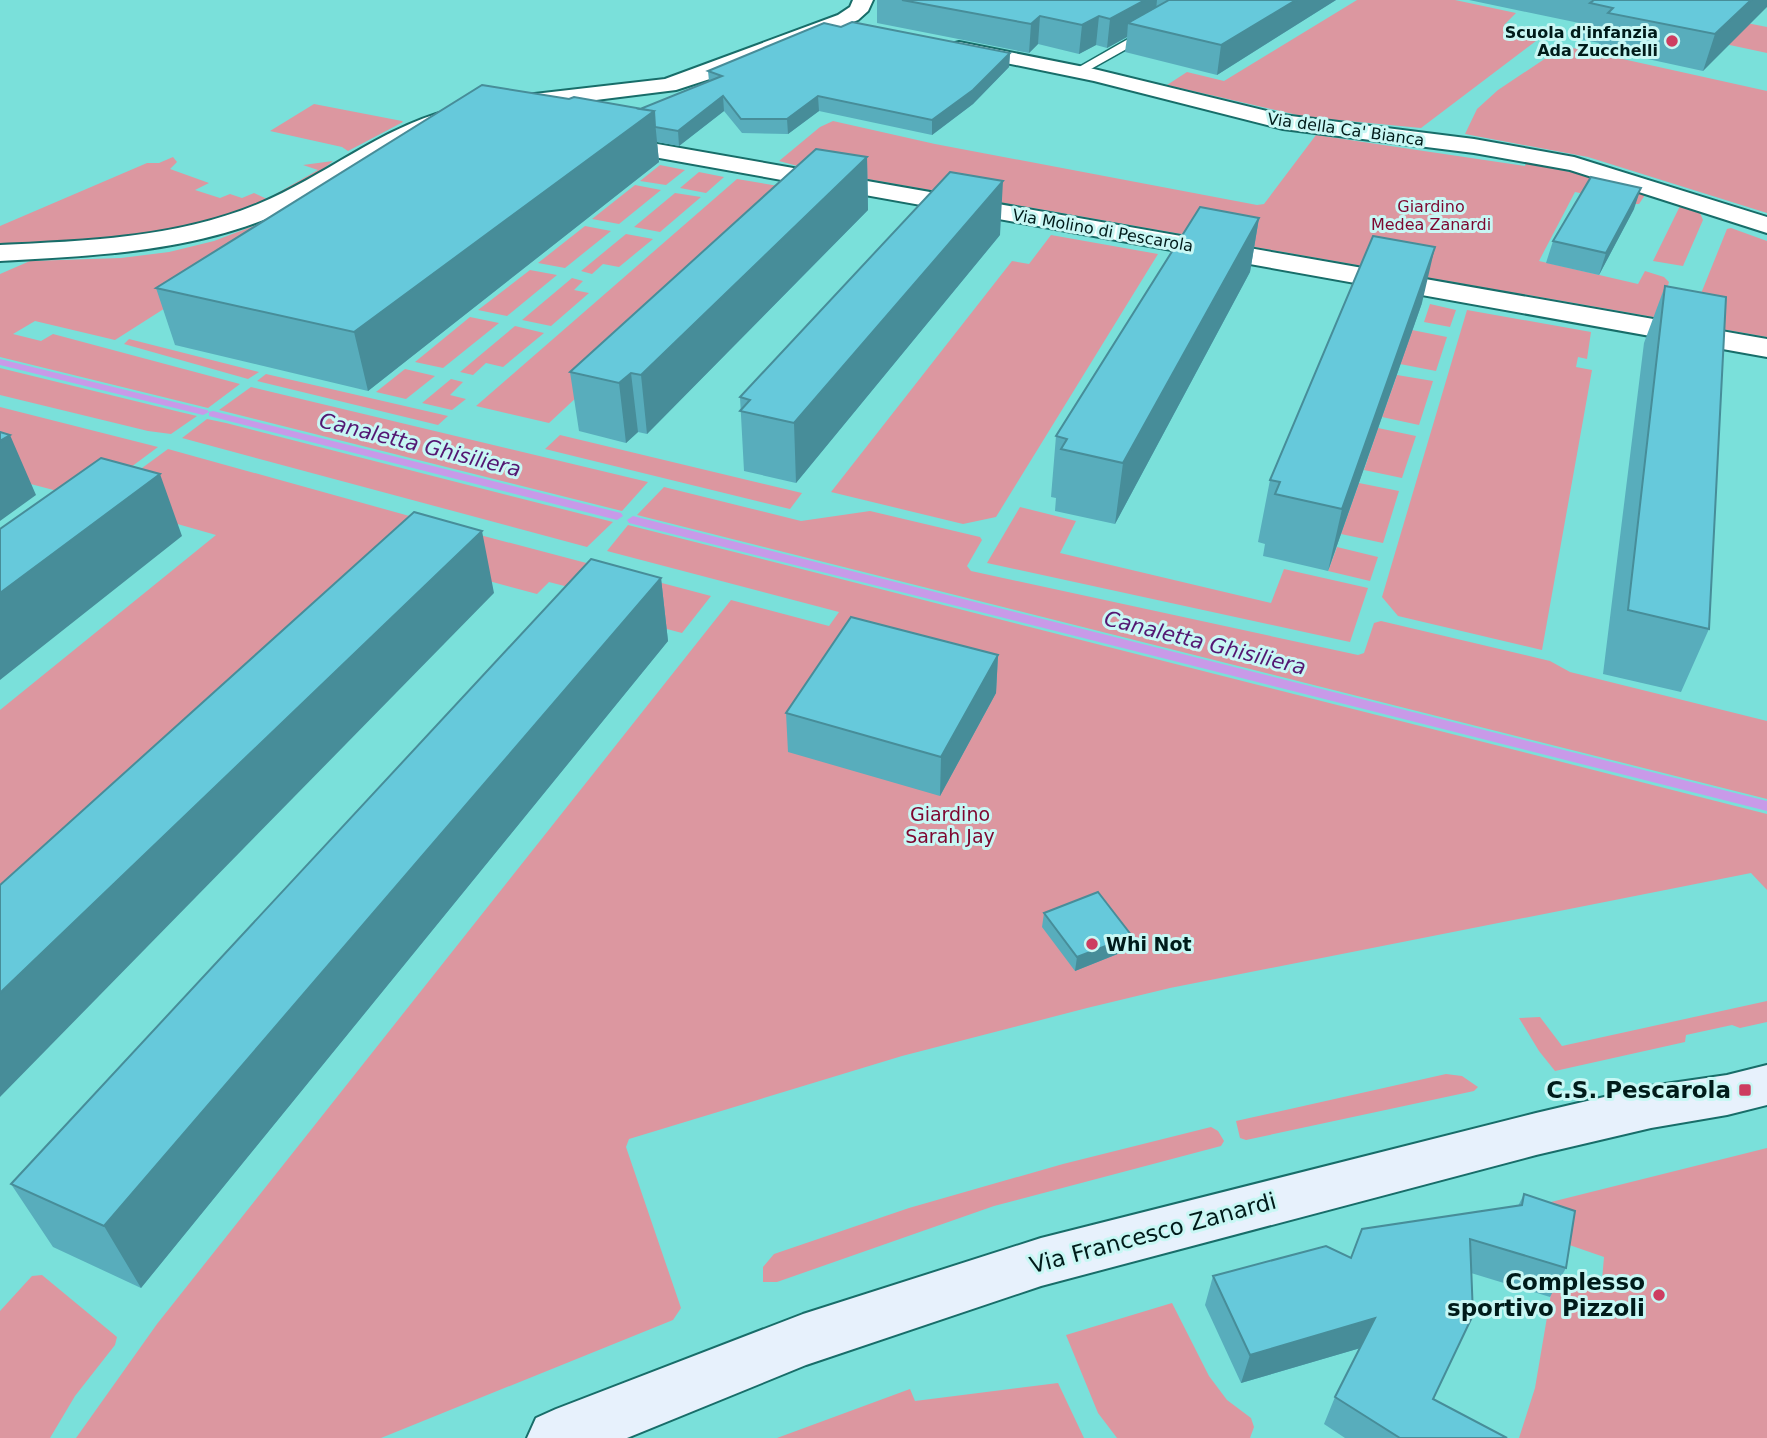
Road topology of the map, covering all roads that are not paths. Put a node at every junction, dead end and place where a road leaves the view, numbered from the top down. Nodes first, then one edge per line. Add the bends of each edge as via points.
1 (863, 0) edge
2 (842, 22) junction
3 (1158, 27) edge
4 (869, 31) edge
5 (943, 45) edge
6 (1078, 71) junction
7 (477, 110) junction
8 (523, 127) edge
9 (578, 138) edge
10 (1767, 225) edge
11 (0, 253) edge
12 (1767, 348) edge
13 (1767, 1084) edge
14 (556, 1438) edge

1 - 2 street via 859,10
2 - 4 street
2 - 7 street via 668,85
3 - 6 lane
5 - 6 street, Via della Ca' Bianca
6 - 10 street, Via della Ca' Bianca via 1283,122 1484,147 1574,164
7 - 8 street
7 - 11 street via 393,139 271,207 221,226 139,244
9 - 12 street, Via Molino di Pescarola
13 - 14 main road, Via Francesco Zanardi via 1598,1119 1041,1262 803,1340

